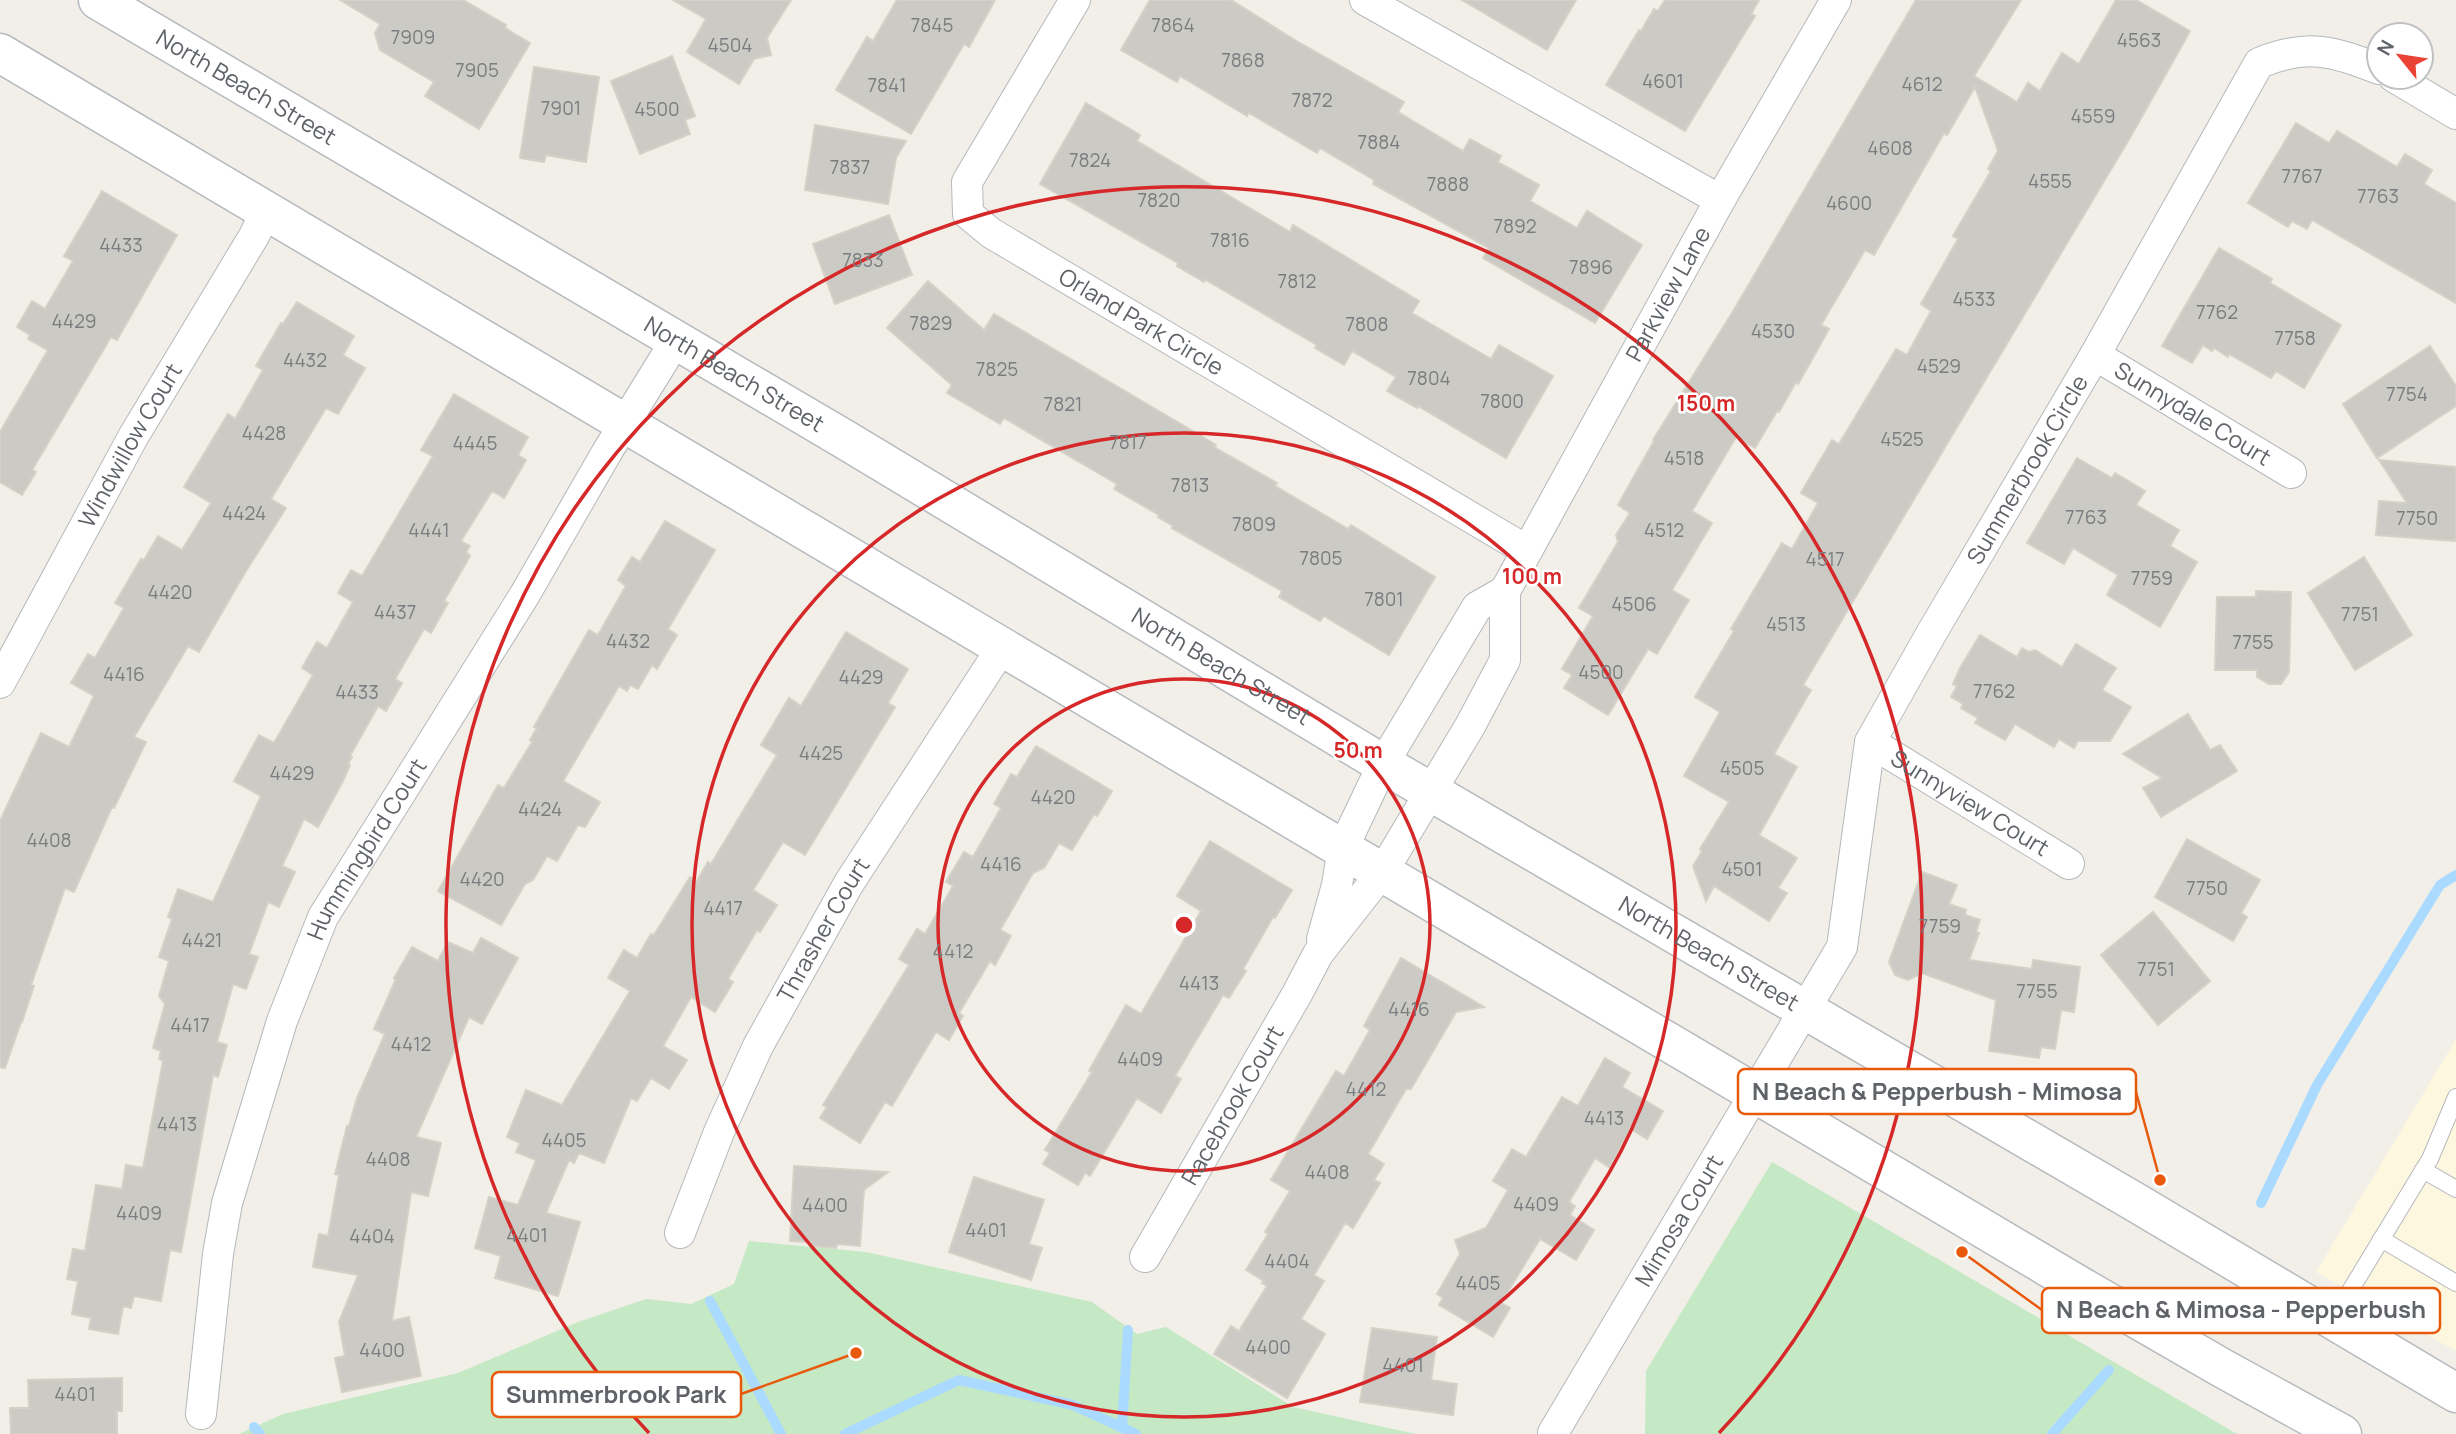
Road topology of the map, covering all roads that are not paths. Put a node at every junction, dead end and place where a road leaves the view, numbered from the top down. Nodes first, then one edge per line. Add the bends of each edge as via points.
1 (98, 0) edge
2 (1074, 0) edge
3 (1836, 0) edge
4 (1381, 4) edge
5 (0, 53) edge
6 (2365, 64) edge
7 (2417, 91) edge
8 (2456, 114) edge
9 (1720, 200) junction
10 (266, 211) junction
11 (676, 340) junction
12 (2095, 355) junction
13 (624, 422) junction
14 (2291, 473) dead end
15 (1527, 551) junction
16 (1505, 590) junction
17 (1003, 646) junction
18 (0, 683) edge
19 (1870, 742) junction
20 (1383, 764) junction
21 (1430, 792) junction
22 (1343, 848) junction
23 (2069, 864) dead end
24 (1383, 871) junction
25 (1318, 954) junction
26 (1804, 1009) junction
27 (1755, 1092) junction
28 (2456, 1097) edge
29 (2423, 1170) junction
30 (2456, 1189) edge
31 (680, 1233) dead end
32 (2381, 1239) junction
33 (1145, 1257) dead end
34 (2456, 1283) edge
35 (2333, 1319) junction
36 (2456, 1392) edge
37 (201, 1415) dead end
38 (1553, 1433) edge
39 (2342, 1434) edge

1 - 11 main road, North Beach Street
2 - 15 street, Orland Park Circle via 967,182 968,214 991,233
3 - 9 street, Parkview Lane
4 - 9 street
5 - 10 main road
6 - 12 street, Summerbrook Circle via 2307,50 2259,63
7 - 8 street
9 - 15 street, Parkview Lane
10 - 13 main road
10 - 18 street, Windwillow Court via 133,437
11 - 13 street, Hummingbird Court
11 - 20 main road, North Beach Street
12 - 14 street, Sunnydale Court
12 - 19 street, Summerbrook Circle
13 - 17 main road
13 - 37 street, Hummingbird Court via 524,596 323,917 282,1021 227,1203
15 - 16 street, Parkview Lane
16 - 20 street, Parkview Lane via 1477,607
16 - 21 street, Parkview Lane via 1505,660
17 - 22 main road
17 - 31 street, Thrasher Court via 849,883 758,1046
19 - 23 street, Sunnyview Court
19 - 26 street, Summerbrook Circle via 1842,947
20 - 21 main road, North Beach Street
20 - 22 street, Parkview Lane
21 - 24 street, Parkview Lane
21 - 26 main road, North Beach Street
22 - 24 main road
22 - 25 street, Racebrook Court
24 - 25 street, Racebrook Court
24 - 27 main road
25 - 33 street, Racebrook Court
26 - 27 street, Mimosa Court
26 - 35 main road, North Beach Street
27 - 38 street, Mimosa Court
27 - 39 main road via 2080,1286
28 - 29 lane
29 - 30 lane
29 - 32 lane
32 - 34 lane
32 - 35 lane
35 - 36 main road, North Beach Street

